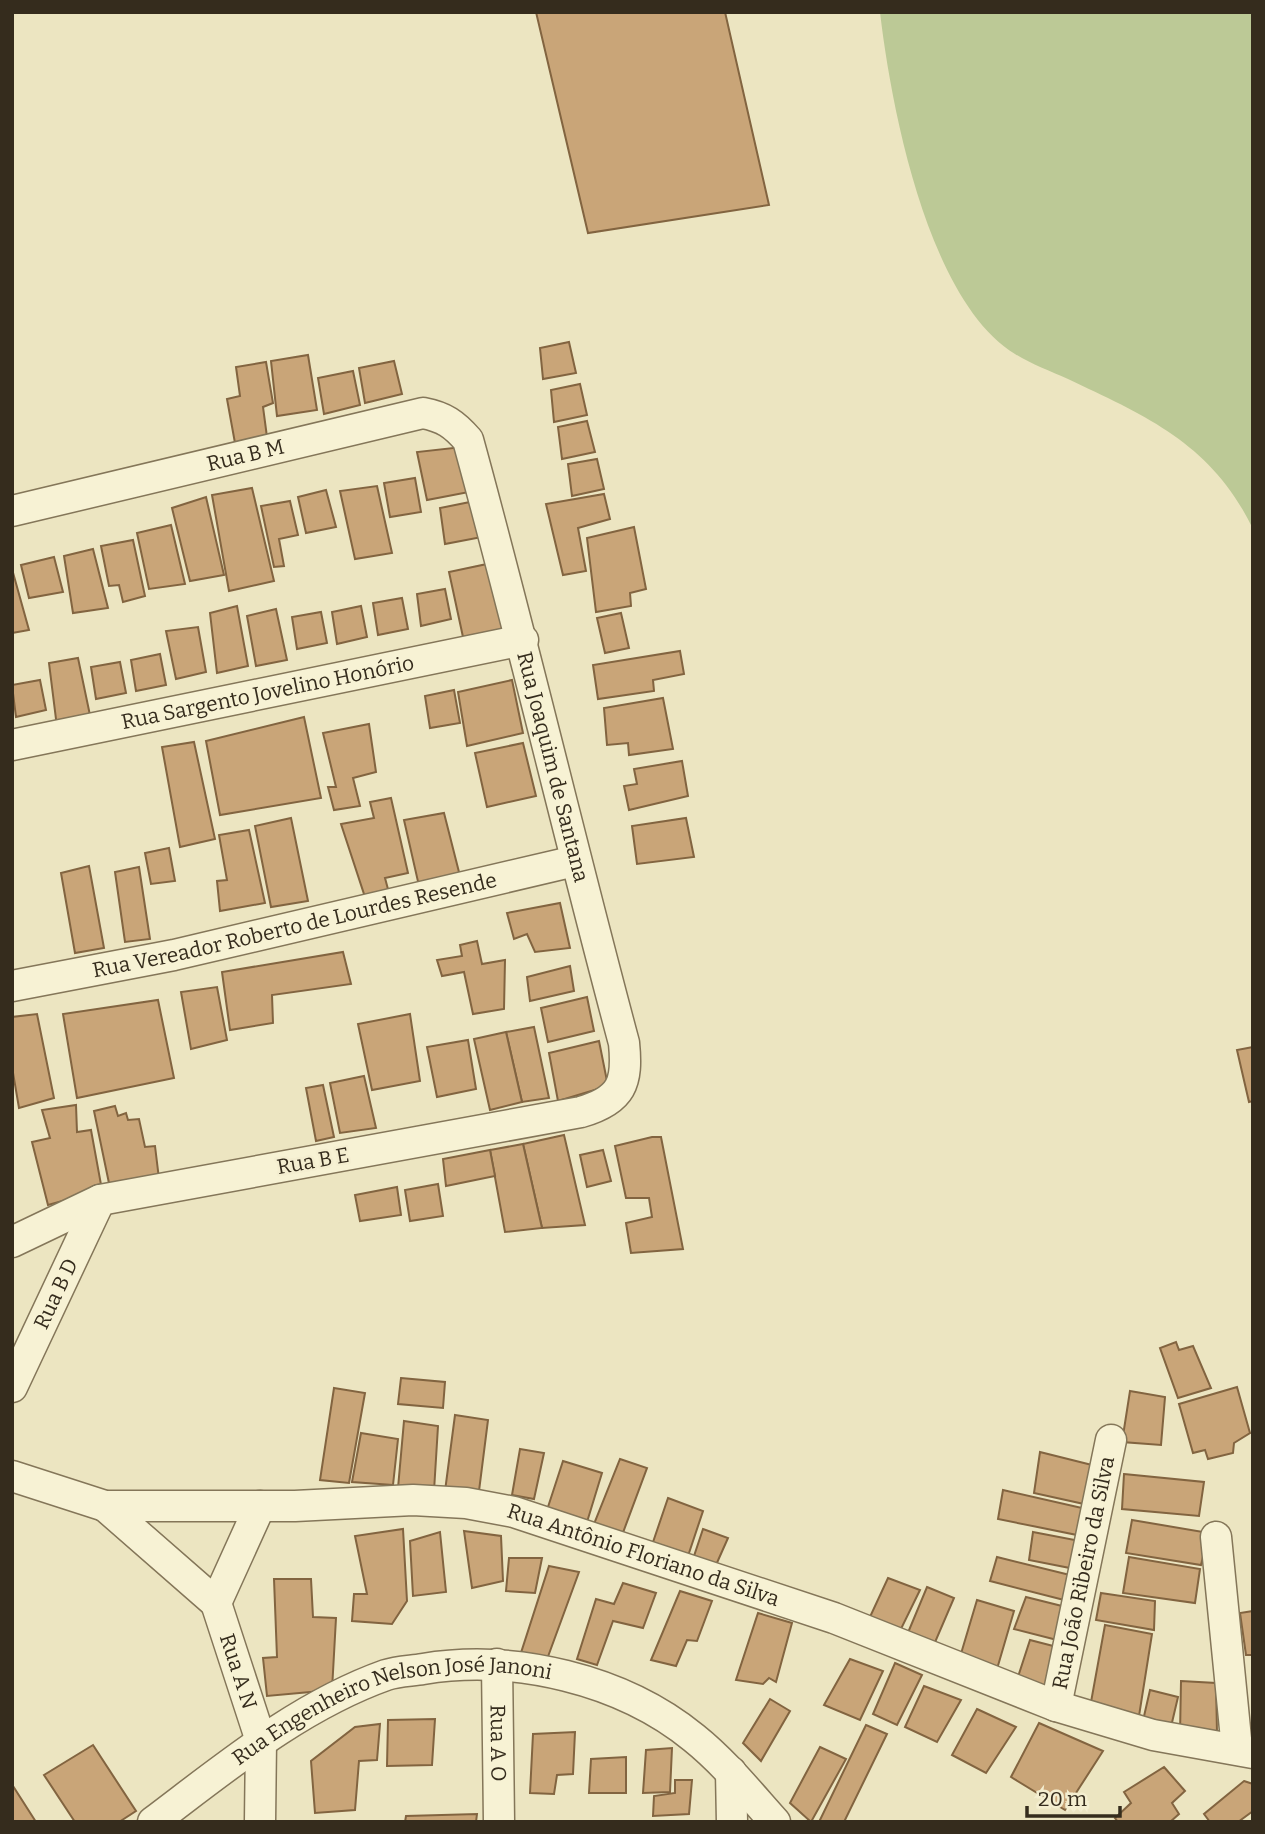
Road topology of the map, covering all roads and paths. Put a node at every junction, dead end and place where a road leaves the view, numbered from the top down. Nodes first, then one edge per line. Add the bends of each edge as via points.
1 (468, 440) joint
2 (12, 510) edge
3 (523, 640) junction
4 (12, 745) edge
5 (575, 861) junction
6 (12, 985) edge
7 (617, 1094) joint
8 (100, 1200) junction
9 (12, 1242) edge
10 (12, 1387) edge
11 (1111, 1440) dead end
12 (12, 1476) edge
13 (105, 1506) junction
14 (260, 1506) junction
15 (1216, 1537) dead end
16 (216, 1603) junction
17 (497, 1664) junction
18 (1056, 1706) junction
19 (261, 1741) junction
20 (1245, 1751) edge
21 (731, 1772) junction
22 (153, 1822) edge
23 (260, 1822) edge
24 (499, 1822) edge
25 (732, 1822) edge
26 (775, 1822) edge

1 - 2 street, Rua B M via 454,423 423,413
1 - 3 street, Rua Joaquim de Santana
3 - 4 street, Rua Sargento Jovelino Honório
3 - 5 street, Rua Joaquim de Santana
5 - 6 street, Rua Vereador Roberto de Lourdes Resende via 174,956
5 - 7 street, Rua Joaquim de Santana via 624,1043 626,1071
7 - 8 street, Rua B E via 603,1106 581,1112
8 - 9 street, Rua B E
8 - 10 street, Rua B D
11 - 18 street, Rua João Ribeiro da Silva
12 - 13 street, Rua Antônio Floriano da Silva
13 - 14 street, Rua Antônio Floriano da Silva
13 - 16 street
14 - 16 street
14 - 18 street, Rua Antônio Floriano da Silva via 412,1500 514,1512 834,1618
15 - 20 street
16 - 19 street, Rua A N
17 - 19 street, Rua Engenheiro Nelson José Janoni via 388,1674 321,1704
17 - 21 street, Rua Engenheiro Nelson José Janoni via 587,1684 648,1707 693,1737
17 - 24 street, Rua A O
18 - 20 street, Rua Antônio Floriano da Silva via 1153,1735
19 - 22 street, Rua Engenheiro Nelson José Janoni
19 - 23 street, Rua A N
21 - 25 street
21 - 26 street, Rua Engenheiro Nelson José Janoni

